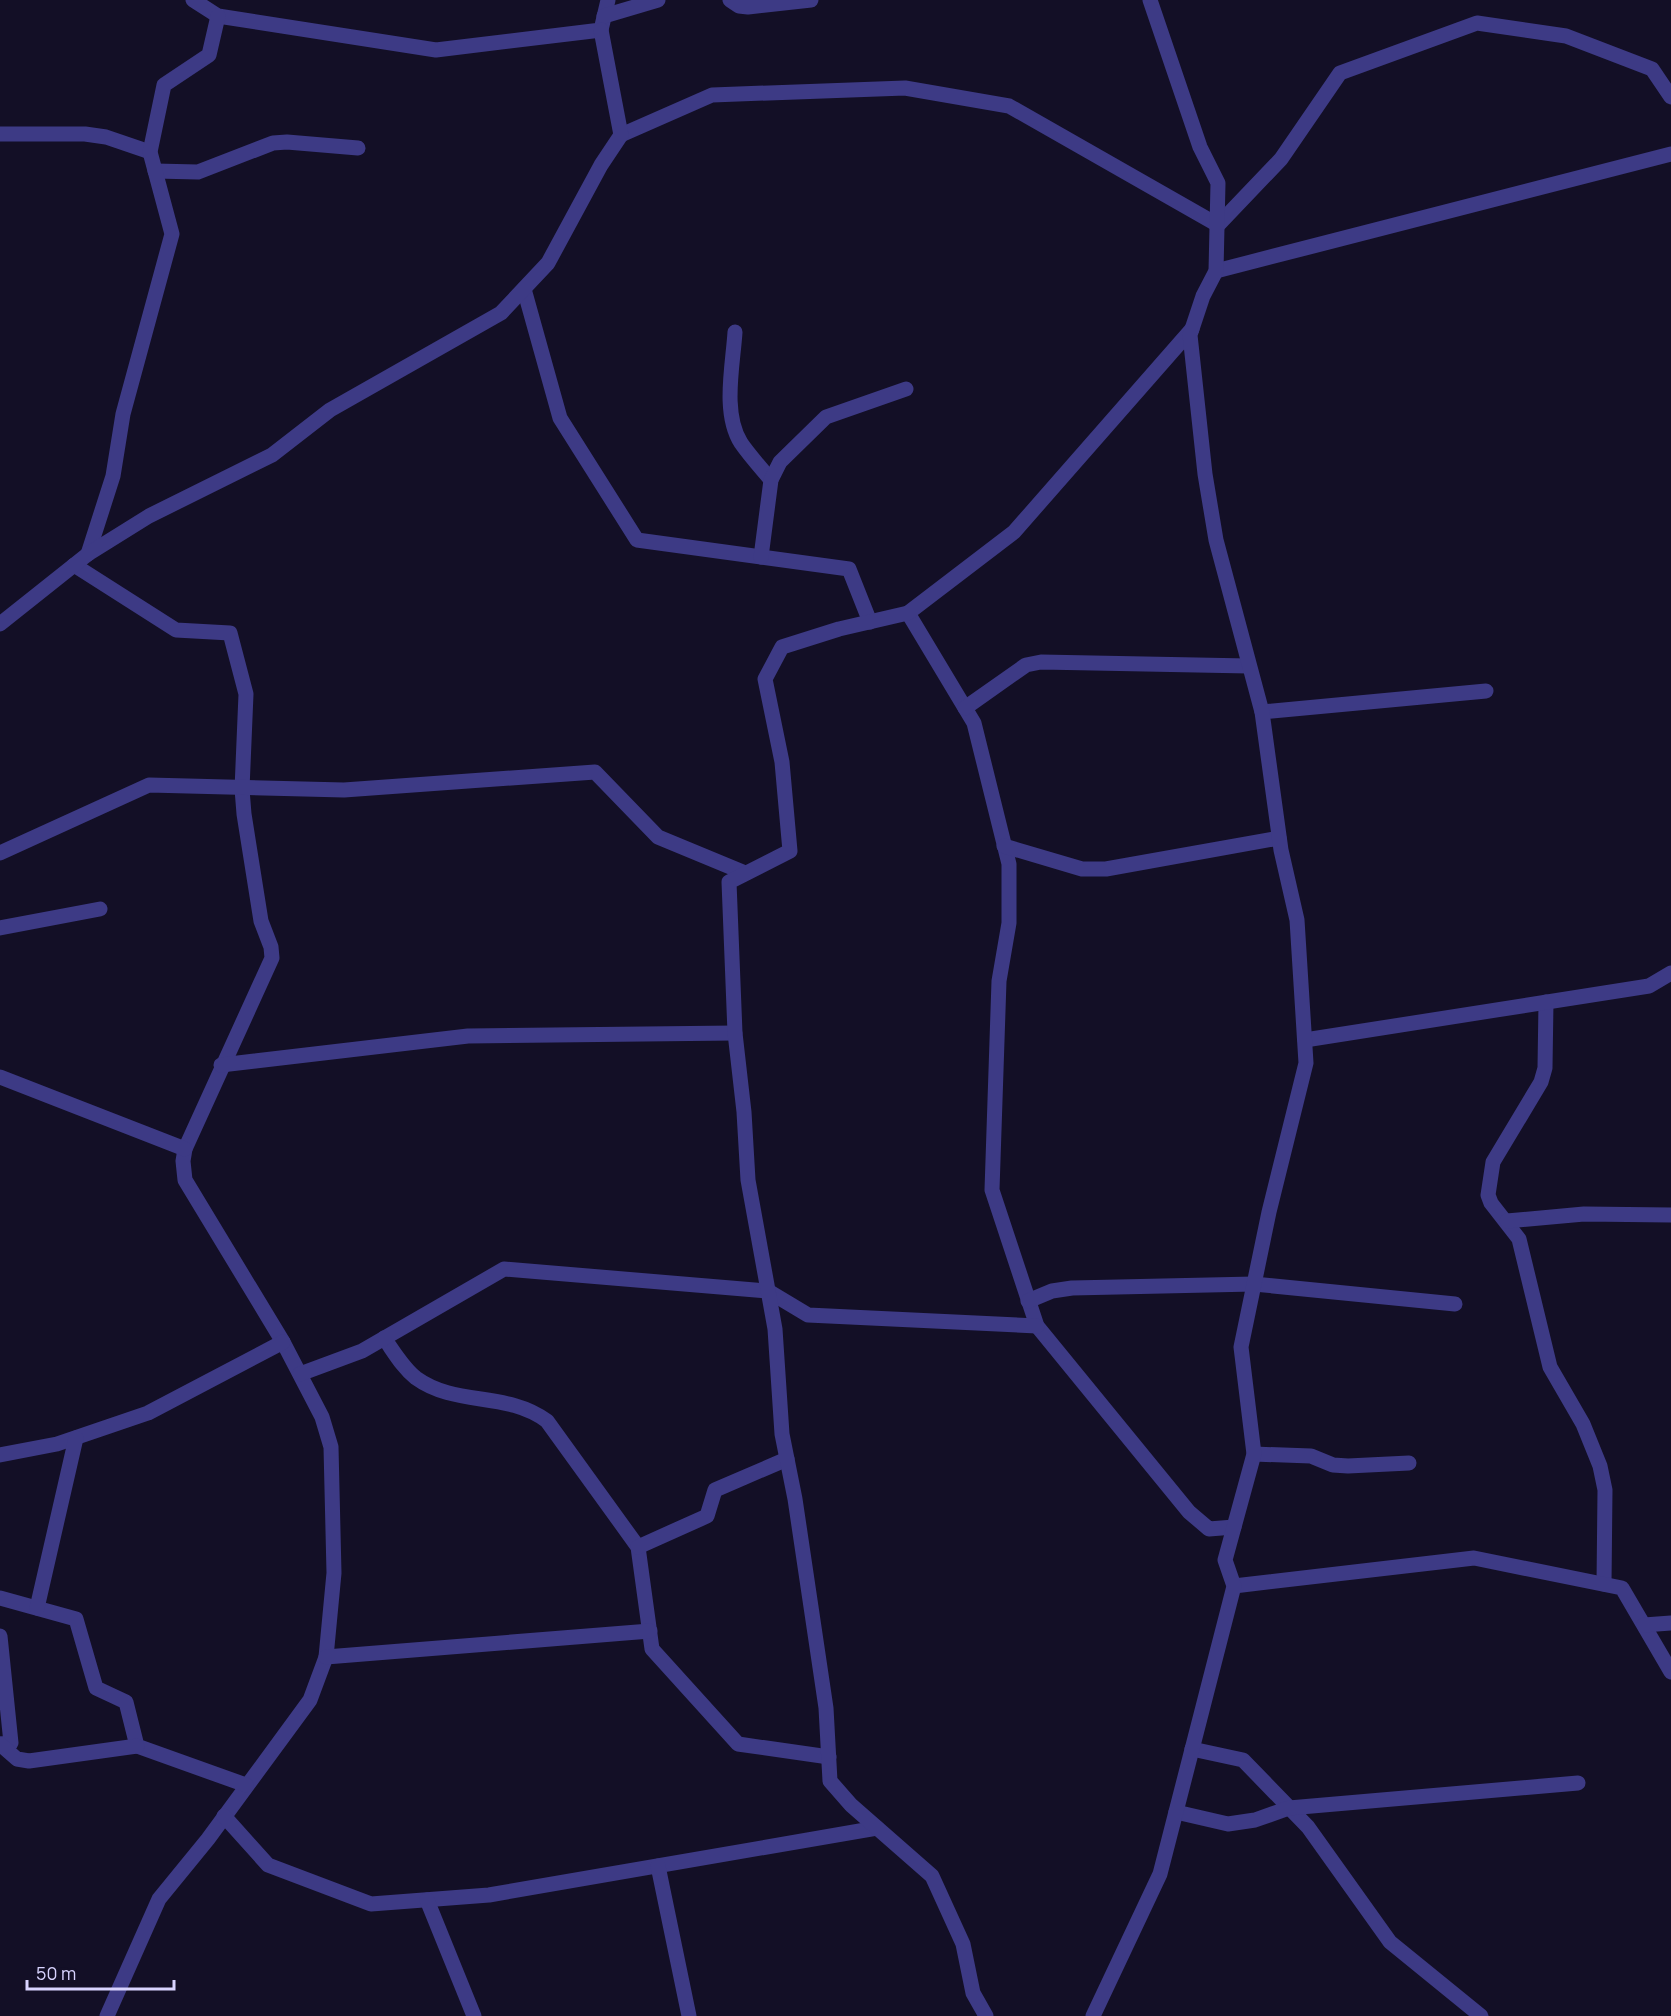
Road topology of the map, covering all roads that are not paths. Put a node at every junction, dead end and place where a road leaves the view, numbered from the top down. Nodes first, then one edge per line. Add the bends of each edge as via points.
1 (193, 0) edge
2 (608, 0) edge
3 (658, 0) edge
4 (730, 0) edge
5 (811, 0) edge
6 (1150, 0) edge
7 (218, 16) junction
8 (603, 23) junction
9 (1671, 96) edge
10 (0, 134) edge
11 (621, 135) junction
12 (358, 148) dead end
13 (150, 152) junction
14 (1671, 154) edge
15 (155, 171) junction
16 (1218, 225) junction
17 (1216, 271) junction
18 (524, 289) junction
19 (1192, 328) junction
20 (735, 332) dead end
21 (906, 389) dead end
22 (771, 480) junction
23 (88, 554) junction
24 (761, 557) junction
25 (74, 565) junction
26 (908, 613) junction
27 (870, 622) junction
28 (0, 624) edge
29 (1249, 666) junction
30 (1486, 691) dead end
31 (965, 708) junction
32 (1262, 712) junction
33 (242, 789) junction
34 (1279, 838) junction
35 (1004, 846) junction
36 (0, 853) edge
37 (745, 873) junction
38 (100, 909) dead end
39 (0, 928) edge
40 (1671, 973) edge
41 (1546, 1002) junction
42 (735, 1034) junction
43 (1305, 1040) junction
44 (221, 1065) junction
45 (0, 1077) edge
46 (184, 1149) junction
47 (1671, 1215) edge
48 (1507, 1221) junction
49 (1254, 1284) junction
50 (768, 1291) junction
51 (1028, 1301) junction
52 (1455, 1304) dead end
53 (1037, 1326) junction
54 (384, 1338) junction
55 (283, 1342) junction
56 (300, 1374) junction
57 (76, 1438) junction
58 (1254, 1454) junction
59 (0, 1455) edge
60 (787, 1460) junction
61 (1410, 1463) dead end
62 (1234, 1527) junction
63 (638, 1547) junction
64 (1604, 1584) junction
65 (1234, 1586) junction
66 (0, 1598) edge
67 (37, 1608) junction
68 (1671, 1623) edge
69 (1644, 1625) junction
70 (650, 1631) junction
71 (0, 1636) edge
72 (326, 1657) junction
73 (1671, 1672) edge
74 (137, 1746) junction
75 (1192, 1749) junction
76 (829, 1757) junction
77 (1578, 1784) dead end
78 (246, 1785) junction
79 (1289, 1808) junction
80 (1176, 1812) junction
81 (224, 1816) junction
82 (877, 1828) junction
83 (658, 1866) junction
84 (426, 1900) junction
85 (106, 2016) edge
86 (474, 2016) edge
87 (689, 2016) edge
88 (986, 2016) edge
89 (1093, 2016) edge
90 (1481, 2016) edge

1 - 7 street
2 - 8 street
3 - 8 street
4 - 5 street via 748,7
6 - 16 street via 1200,147 1218,183
7 - 8 street via 436,50
7 - 13 street via 209,55 164,85
8 - 11 street
9 - 16 street via 1652,69 1566,36 1477,23 1340,73 1281,159
10 - 13 street via 85,134
11 - 16 street via 712,95 905,87 1009,106
11 - 18 street via 548,264
12 - 15 street via 280,143 261,146 198,172
13 - 15 street
14 - 17 street
15 - 23 street via 172,234 123,414 113,476
16 - 17 street
17 - 19 street
18 - 23 street via 501,313 330,410 272,455 149,516
18 - 24 street via 560,418 637,540
19 - 26 street via 1014,532
19 - 29 street via 1204,474 1216,540
20 - 22 street via 733,421 740,441
21 - 22 street via 826,417 780,462
22 - 24 street
23 - 25 street
24 - 27 street via 849,569
25 - 28 street
25 - 33 street via 176,630 230,633 246,694
26 - 27 street
26 - 31 street
27 - 37 street via 782,647 765,679 782,762 790,851
29 - 31 street via 1041,662 1026,665
29 - 32 street
30 - 32 street
31 - 35 street via 974,723
32 - 34 street
33 - 36 street via 149,785
33 - 37 street via 344,790 595,772 658,837
33 - 44 street via 261,921 272,958
34 - 35 street via 1106,869 1082,869
34 - 43 street via 1297,920
35 - 51 street via 1009,864 1009,923 999,981 992,1190
37 - 42 street via 729,882
38 - 39 street
40 - 41 street via 1649,986
41 - 43 street
41 - 48 street via 1545,1068 1541,1082 1493,1162 1488,1181 1491,1203
42 - 44 street via 468,1036
42 - 50 street via 748,1180
43 - 49 street via 1306,1063
44 - 46 street
45 - 46 street
46 - 55 street via 185,1180
47 - 48 street via 1584,1214
48 - 64 street via 1523,1251 1550,1367 1584,1424 1600,1466 1605,1490
49 - 51 street via 1072,1288
49 - 52 street
49 - 58 street via 1241,1347
50 - 53 street via 808,1315
50 - 54 street via 504,1269
50 - 60 street
51 - 53 street
53 - 62 street via 1203,1527
54 - 56 street via 363,1351
54 - 63 street via 417,1379 452,1395 530,1408 547,1421
55 - 56 street
55 - 57 street via 148,1413
56 - 72 street via 322,1417 330,1447 334,1573
57 - 59 street
57 - 67 street
58 - 61 street via 1311,1456 1348,1466
58 - 62 street
60 - 63 street via 715,1490 707,1516
60 - 76 street via 825,1696
62 - 65 street via 1225,1560
63 - 70 street
64 - 65 street via 1474,1558
64 - 69 street via 1622,1588
65 - 75 street
66 - 67 street
67 - 74 street via 76,1619 96,1688 126,1702
68 - 69 street
69 - 73 street
70 - 72 street
70 - 76 street via 652,1648 738,1744
71 - 74 street via 11,1743 0,1744 17,1759 47,1761
72 - 78 street via 310,1700
74 - 78 street
75 - 79 street via 1243,1760
75 - 80 street
76 - 82 street via 830,1781
77 - 79 street
78 - 81 street
79 - 80 street via 1228,1824
79 - 90 street via 1308,1827 1390,1942
80 - 89 street via 1160,1874
81 - 84 street via 268,1865 371,1904
81 - 85 street via 159,1899
82 - 83 street
82 - 88 street via 932,1876 963,1944 973,1993
83 - 84 street via 489,1894
83 - 87 street
84 - 86 street

